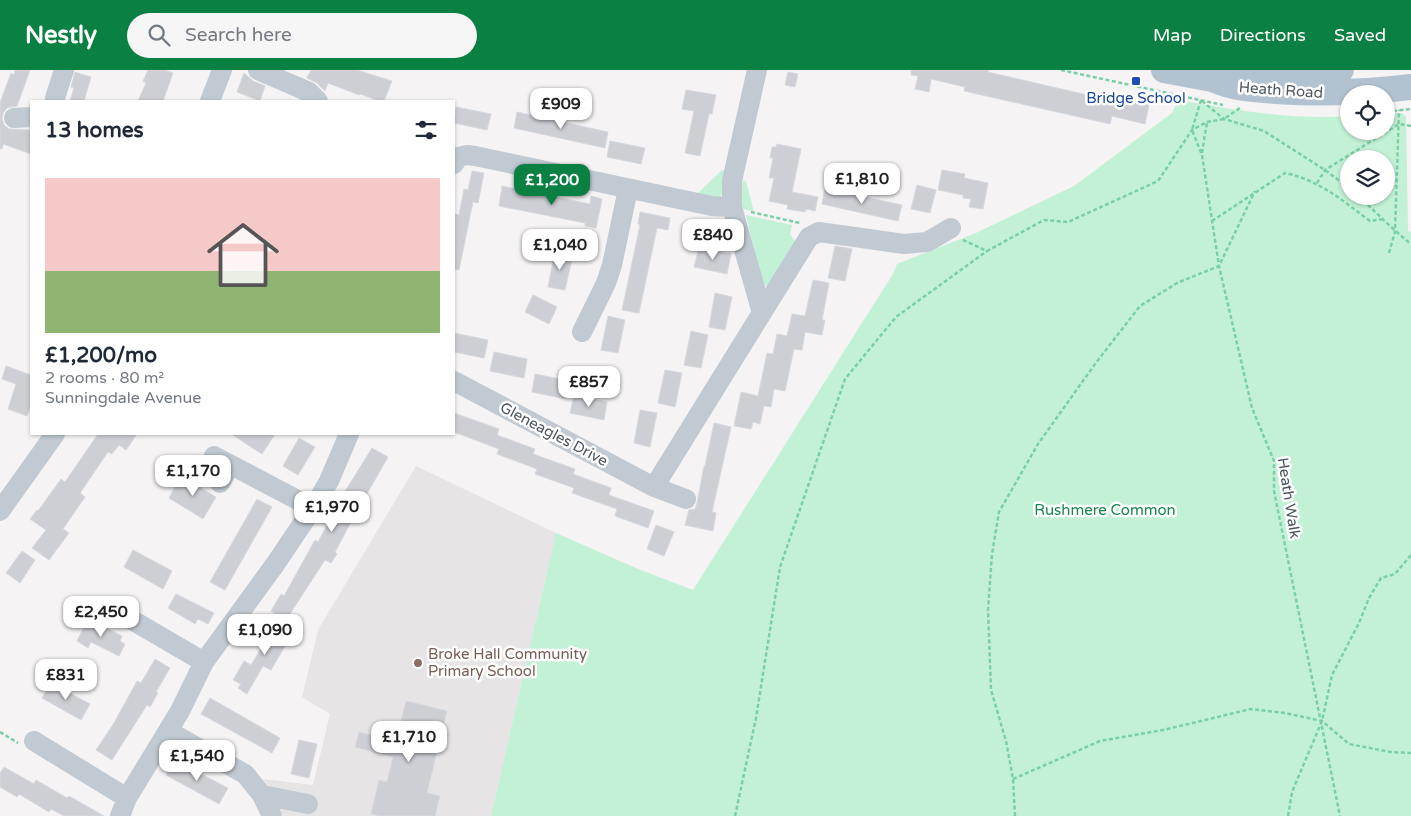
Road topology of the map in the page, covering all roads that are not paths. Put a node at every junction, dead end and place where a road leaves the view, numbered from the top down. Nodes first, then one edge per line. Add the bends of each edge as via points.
1 (64, 70) edge
2 (222, 70) edge
3 (258, 70) edge
4 (757, 70) edge
5 (1164, 70) edge
6 (1341, 70) edge
7 (1202, 81) edge
8 (1411, 87) edge
9 (55, 100) edge
10 (210, 100) edge
11 (317, 100) edge
12 (455, 162) edge
13 (628, 189) junction
14 (732, 207) junction
15 (951, 228) road end
16 (762, 313) junction
17 (582, 332) dead end
18 (455, 382) edge
19 (54, 435) edge
20 (347, 438) edge
21 (220, 483) dead end
22 (654, 487) junction
23 (686, 499) dead end
24 (313, 508) junction
25 (0, 511) edge
26 (120, 613) dead end
27 (204, 662) junction
28 (168, 731) junction
29 (34, 741) dead end
30 (262, 795) junction
31 (308, 804) dead end
32 (124, 807) edge
33 (272, 816) edge

1 - 9 street
2 - 10 street
3 - 11 street via 309,92
4 - 14 street via 732,181
5 - 7 main road, Heath Road
6 - 7 main road, Heath Road
7 - 8 main road, Heath Road via 1234,88 1312,93 1360,93
12 - 13 street via 458,157 475,156
13 - 14 street
13 - 17 street via 612,265
14 - 16 street
15 - 16 street via 927,242 904,244 819,232 809,237
16 - 22 street
18 - 22 street, Gleneagles Drive
19 - 25 street
20 - 24 street via 329,481
21 - 24 street via 222,461
22 - 23 street, Gleneagles Drive
24 - 27 street
26 - 27 street
27 - 28 street
28 - 30 street via 245,774
28 - 32 street
29 - 32 street
30 - 31 street
30 - 33 street

